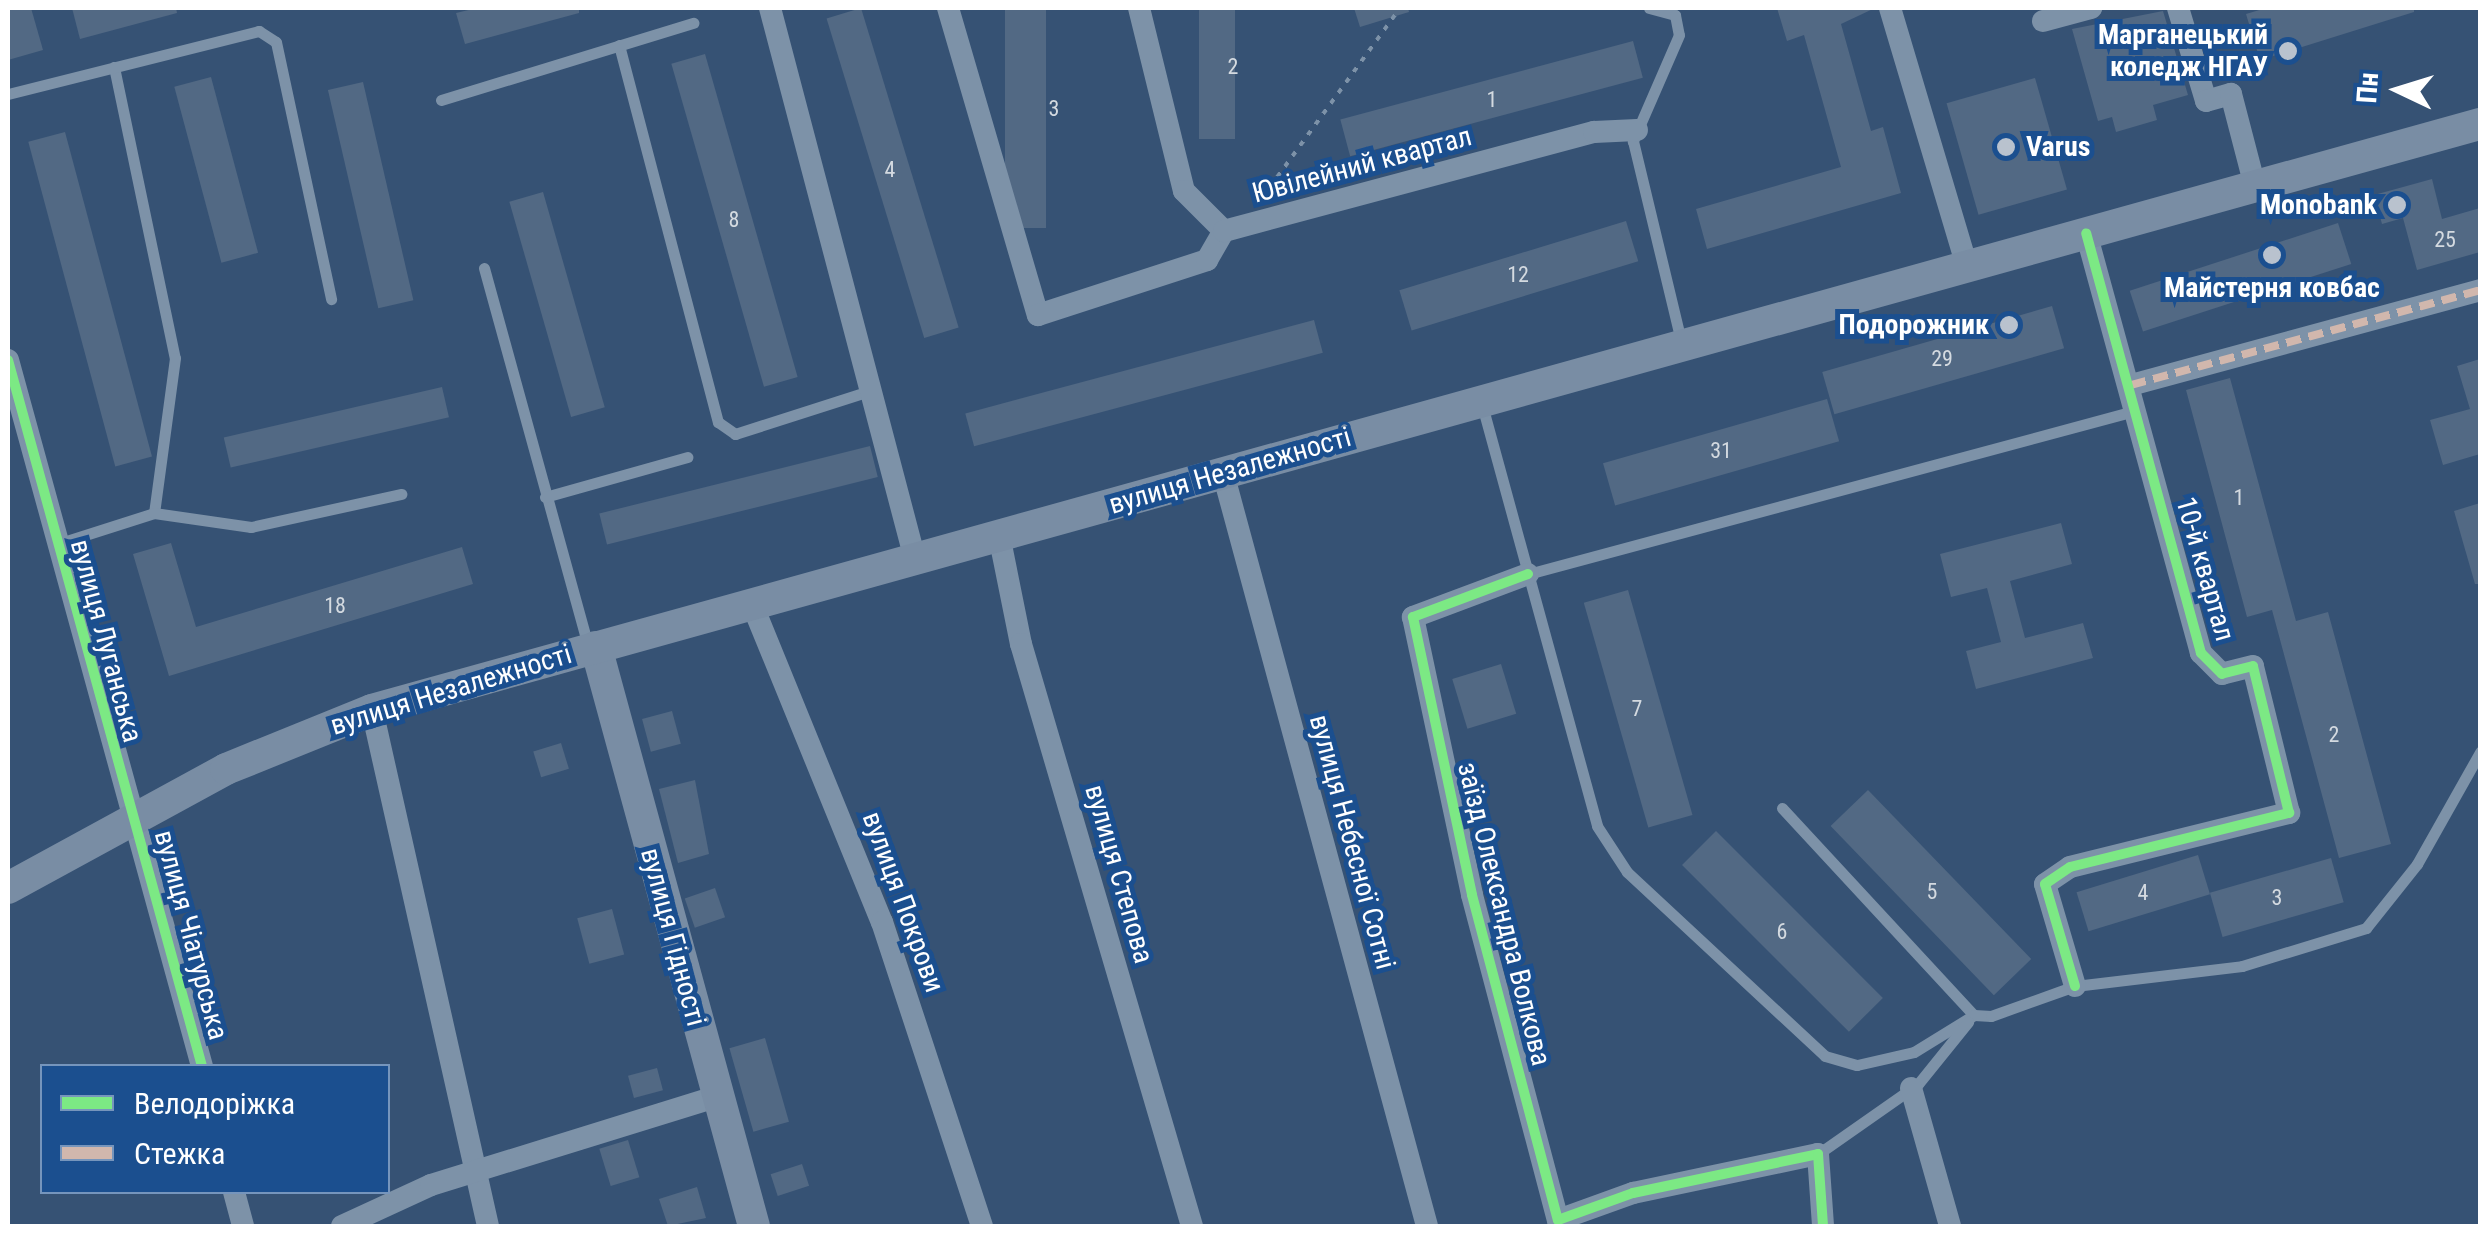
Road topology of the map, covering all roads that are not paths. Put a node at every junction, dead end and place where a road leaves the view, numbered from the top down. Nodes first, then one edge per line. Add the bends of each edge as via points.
1 (770, 8) edge
2 (948, 8) edge
3 (1138, 8) edge
4 (1648, 8) edge
5 (1890, 8) edge
6 (2091, 8) edge
7 (2178, 8) edge
8 (2043, 21) dead end
9 (693, 22) dead end
10 (619, 45) junction
11 (114, 68) junction
12 (8, 94) edge
13 (441, 100) dead end
14 (2480, 124) edge
15 (1637, 130) junction
16 (2256, 186) junction
17 (1234, 229) junction
18 (2086, 233) junction
19 (1968, 266) junction
20 (484, 268) dead end
21 (2480, 290) edge
22 (331, 299) dead end
23 (1682, 345) junction
24 (8, 360) edge
25 (2131, 385) junction
26 (870, 391) junction
27 (1480, 401) junction
28 (2138, 410) junction
29 (687, 457) dead end
30 (1223, 473) junction
31 (400, 494) dead end
32 (545, 497) junction
33 (154, 513) junction
34 (998, 535) junction
35 (56, 544) junction
36 (915, 559) junction
37 (1528, 574) junction
38 (752, 604) junction
39 (592, 648) junction
40 (372, 710) junction
41 (2480, 752) edge
42 (1782, 808) dead end
43 (136, 816) junction
44 (8, 888) edge
45 (2075, 986) junction
46 (1974, 1015) junction
47 (201, 1064) edge
48 (1911, 1088) junction
49 (716, 1096) junction
50 (1818, 1154) junction
51 (476, 1176) junction
52 (235, 1194) edge
53 (243, 1226) edge
54 (342, 1226) edge
55 (488, 1226) edge
56 (754, 1226) edge
57 (982, 1226) edge
58 (1192, 1226) edge
59 (1426, 1226) edge
60 (1823, 1226) edge
61 (1950, 1226) edge

1 - 26 street
2 - 17 street via 1038,314 1207,260
3 - 17 street, Ювілейний квартал via 1184,191
4 - 15 lane via 1674,15 1679,35
5 - 19 street
6 - 8 street
7 - 16 street via 2206,102 2231,94
9 - 10 lane
10 - 13 lane
10 - 26 lane via 718,422 735,434
11 - 12 lane
11 - 22 lane via 260,31 276,42
11 - 33 lane via 175,358
14 - 16 main road, вулиця Незалежності
15 - 17 street, Ювілейний квартал via 1594,132
15 - 23 lane
16 - 18 main road, вулиця Незалежності
18 - 19 main road, вулиця Незалежності
18 - 25 street, 10-й квартал
19 - 23 main road, вулиця Незалежності
20 - 32 lane
21 - 25 street
23 - 27 main road, вулиця Незалежності
24 - 35 street, вулиця Луганська
25 - 28 street, 10-й квартал
26 - 36 street
27 - 30 main road, вулиця Незалежності
27 - 37 lane
28 - 37 lane
28 - 45 street, 10-й квартал via 2201,653 2222,674 2253,666 2290,813 2070,866 2045,884
29 - 32 lane
30 - 34 main road, вулиця Незалежності
30 - 59 street, вулиця Небесної Сотні
31 - 33 lane via 251,527
32 - 39 lane
33 - 35 lane
34 - 36 main road, вулиця Незалежності
34 - 58 street, вулиця Степова via 1020,644
35 - 43 street, вулиця Луганська
36 - 38 main road, вулиця Незалежності
37 - 46 lane via 1597,826 1627,872 1824,1056 1857,1064 1914,1052
37 - 50 street, заїзд Олександра Волкова via 1413,617 1472,894 1558,1220 1633,1192
38 - 39 main road, вулиця Незалежності
38 - 57 street, вулиця Покрови via 882,922
39 - 40 main road, вулиця Незалежності
39 - 49 main road, вулиця Гідності
40 - 43 main road, вулиця Незалежності
40 - 51 street
41 - 45 lane via 2416,864 2366,928 2242,966
42 - 46 lane
43 - 44 main road, вулиця Незалежності
43 - 47 street, вулиця Чіатурська
45 - 46 lane via 2022,1008
46 - 48 lane
48 - 50 lane
48 - 61 street
49 - 51 street
49 - 56 main road, вулиця Гідності
50 - 60 street
51 - 54 street via 412,1192
51 - 55 street
52 - 53 street

